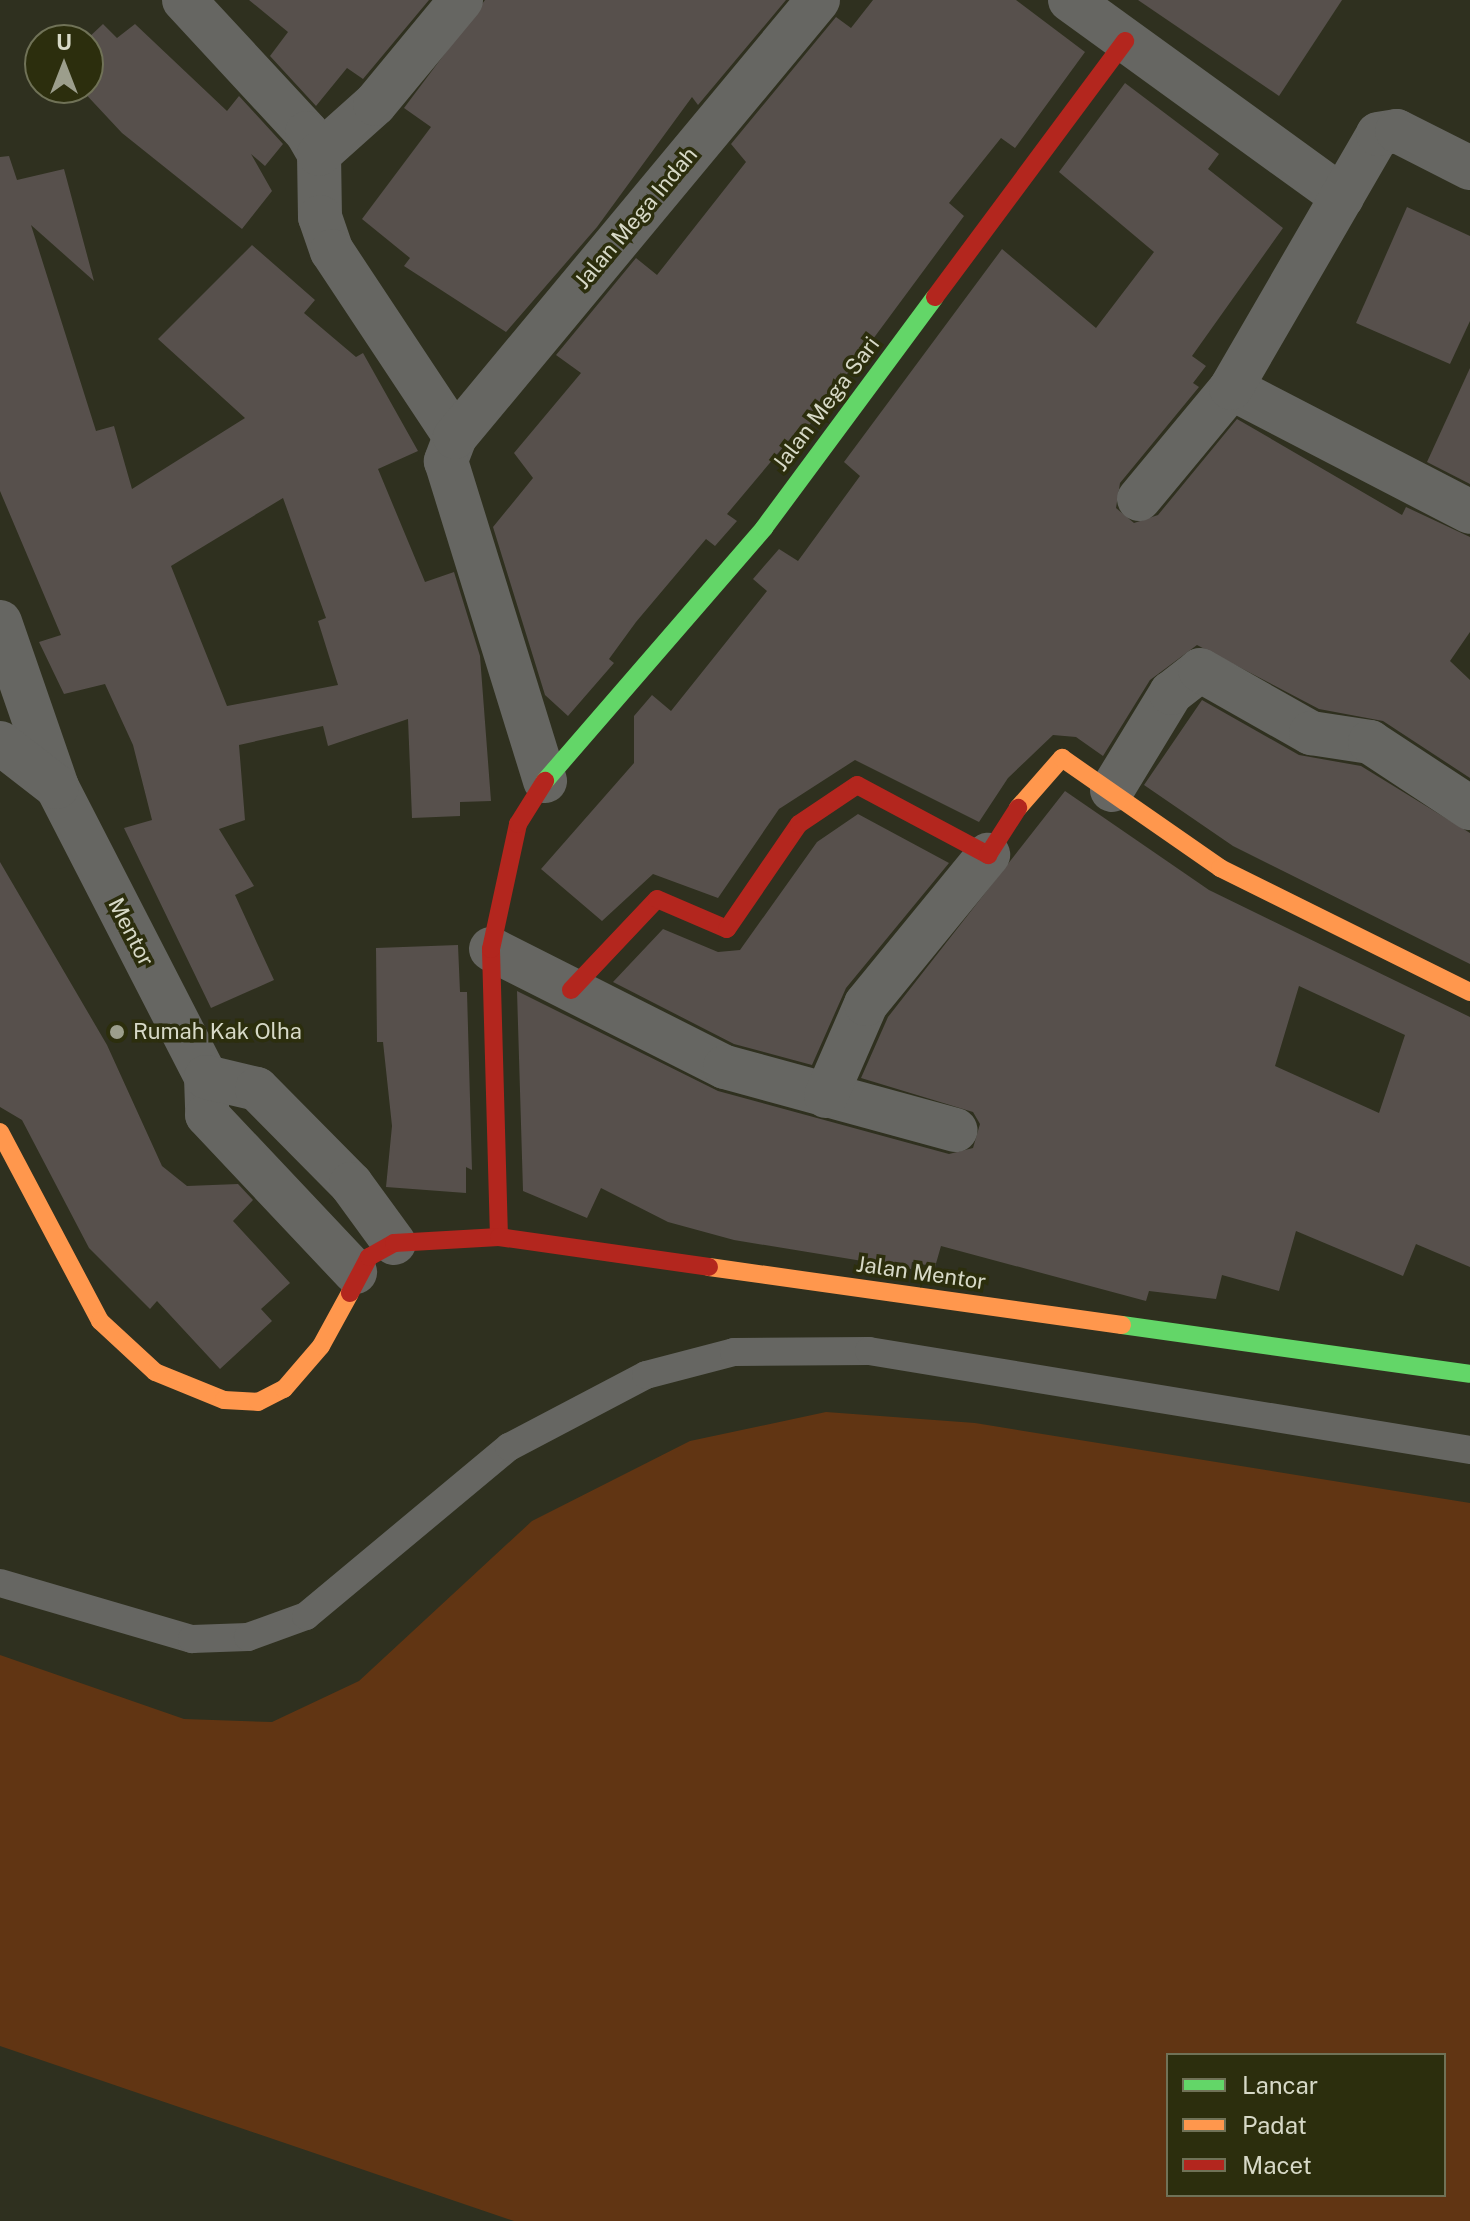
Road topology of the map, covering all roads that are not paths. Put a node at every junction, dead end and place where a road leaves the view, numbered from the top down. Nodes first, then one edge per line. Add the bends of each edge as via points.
1 (184, 0) edge
2 (461, 0) edge
3 (818, 0) edge
4 (1070, 0) edge
5 (1125, 41) junction
6 (319, 154) junction
7 (1470, 168) edge
8 (1342, 197) junction
9 (1231, 388) junction
10 (455, 437) junction
11 (1139, 499) dead end
12 (1470, 512) edge
13 (0, 622) edge
14 (0, 743) edge
15 (545, 781) junction
16 (57, 787) junction
17 (1112, 790) junction
18 (1470, 808) edge
19 (988, 855) junction
20 (491, 949) junction
21 (571, 990) junction
22 (1470, 992) edge
23 (206, 1077) junction
24 (826, 1096) junction
25 (956, 1130) dead end
26 (0, 1132) edge
27 (499, 1237) junction
28 (364, 1270) junction
29 (1470, 1374) edge
30 (1470, 1450) edge
31 (0, 1583) edge

1 - 6 street
2 - 6 street via 375,104
3 - 10 street, Jalan Mega Indah
4 - 5 street
5 - 8 street
5 - 15 street, Jalan Mega Sari via 764,528
6 - 10 street via 320,217 332,251
7 - 8 street via 1385,130
8 - 9 street
9 - 11 street
9 - 12 street
10 - 15 street via 446,461
13 - 16 street, Mentor
14 - 16 street, Mentor
15 - 20 street, Jalan Mega Sari via 508,851
16 - 23 street, Mentor
17 - 18 street via 1171,693 1200,670 1311,733 1370,742
17 - 19 street via 1062,758 1026,795
17 - 22 street via 1145,823 1220,868
19 - 21 street via 857,785 799,824 727,929 657,899
19 - 24 street via 866,1004
20 - 21 street
20 - 27 street, Jalan Mega Sari
21 - 24 street via 725,1067
23 - 28 street, Mentor via 207,1115
23 - 28 street via 257,1089 351,1184
24 - 25 street
26 - 28 street via 100,1321 155,1372 224,1400 258,1402 284,1389 321,1346
27 - 28 street, Jalan Mentor
27 - 29 street, Jalan Mentor
30 - 31 lane via 869,1351 734,1352 646,1375 509,1447 306,1616 248,1637 192,1639

